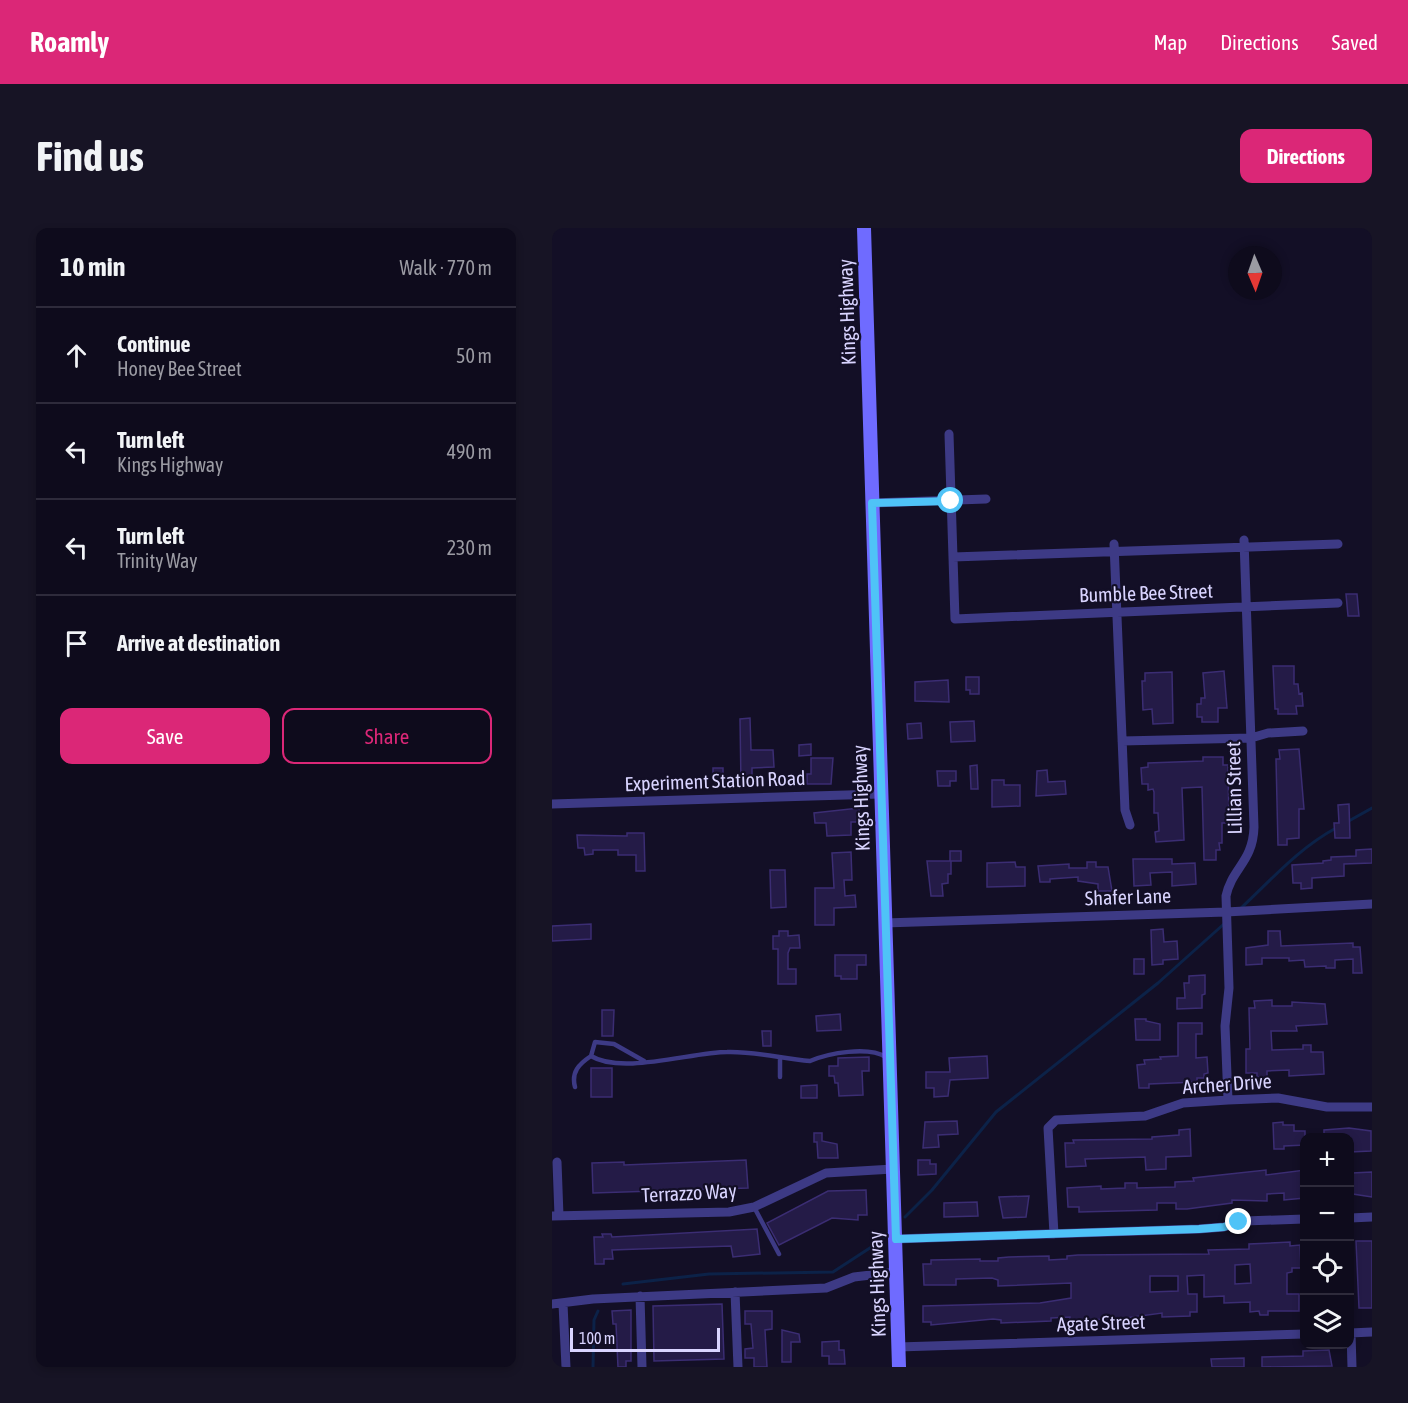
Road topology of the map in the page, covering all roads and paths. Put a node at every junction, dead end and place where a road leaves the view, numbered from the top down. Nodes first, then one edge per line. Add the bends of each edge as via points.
1 (864, 228) edge
2 (949, 434) dead end
3 (986, 499) dead end
4 (951, 501) junction
5 (872, 503) junction
6 (1244, 544) junction
7 (1338, 544) dead end
8 (1114, 548) junction
9 (953, 556) junction
10 (1338, 603) dead end
11 (1246, 607) junction
12 (1117, 612) junction
13 (1303, 731) dead end
14 (1251, 738) junction
15 (1122, 741) junction
16 (880, 794) junction
17 (552, 804) edge
18 (1130, 825) dead end
19 (1372, 904) edge
20 (1226, 912) junction
21 (884, 923) junction
22 (591, 1056) junction
23 (889, 1058) junction
24 (780, 1059) junction
25 (644, 1061) junction
26 (780, 1077) dead end
27 (575, 1087) dead end
28 (1228, 1100) junction
29 (1372, 1107) edge
30 (557, 1162) dead end
31 (892, 1169) junction
32 (754, 1207) junction
33 (555, 1216) edge
34 (1372, 1217) edge
35 (1354, 1218) edge
36 (1300, 1219) edge
37 (1054, 1234) junction
38 (896, 1239) junction
39 (779, 1254) dead end
40 (896, 1272) junction
41 (735, 1292) junction
42 (640, 1296) junction
43 (552, 1304) edge
44 (563, 1304) junction
45 (1372, 1332) edge
46 (1354, 1333) edge
47 (1300, 1334) edge
48 (898, 1347) junction
49 (1351, 1349) edge
50 (566, 1367) edge
51 (642, 1367) edge
52 (738, 1367) edge
53 (899, 1367) edge
54 (1352, 1367) edge

1 - 5 street, Kings Highway
2 - 4 street
3 - 4 street
4 - 5 street
4 - 9 street
5 - 16 street, Kings Highway
6 - 7 street
6 - 8 street
6 - 11 street, Lillian Street
8 - 9 street
8 - 12 street
9 - 12 street, Bumble Bee Street via 955,619
10 - 11 street, Bumble Bee Street
11 - 12 street, Bumble Bee Street
11 - 14 street, Lillian Street
12 - 15 street
13 - 14 street
14 - 15 street
14 - 20 street, Lillian Street via 1254,840 1251,852 1229,883
15 - 18 street via 1125,810
16 - 17 street, Experiment Station Road
16 - 21 street, Kings Highway
19 - 20 street, Shafer Lane
20 - 21 street, Shafer Lane
20 - 28 street, Lillian Street
21 - 23 street, Kings Highway
22 - 25 lane via 607,1062
22 - 25 lane via 595,1042 602,1042 614,1044
22 - 27 lane via 577,1067
23 - 24 lane via 872,1052 822,1056 810,1061
23 - 31 street, Kings Highway
24 - 25 lane via 729,1052
24 - 26 lane
28 - 29 street, Archer Drive via 1278,1098 1327,1107
28 - 37 street, Archer Drive via 1183,1103 1145,1116 1056,1120 1050,1124
30 - 33 street
31 - 32 street, Terrazzo Way via 825,1173
31 - 38 street, Kings Highway
32 - 33 street, Terrazzo Way via 729,1212
32 - 39 lane
34 - 35 street
36 - 37 street via 1245,1221 1199,1229
37 - 38 street
38 - 40 street, Kings Highway
40 - 41 street via 854,1277 826,1288
40 - 48 street, Kings Highway
41 - 42 street
41 - 52 street
42 - 44 street
42 - 51 street
43 - 44 street
44 - 50 street
45 - 46 street
47 - 48 street, Agate Street
48 - 53 street, Kings Highway
49 - 54 street

